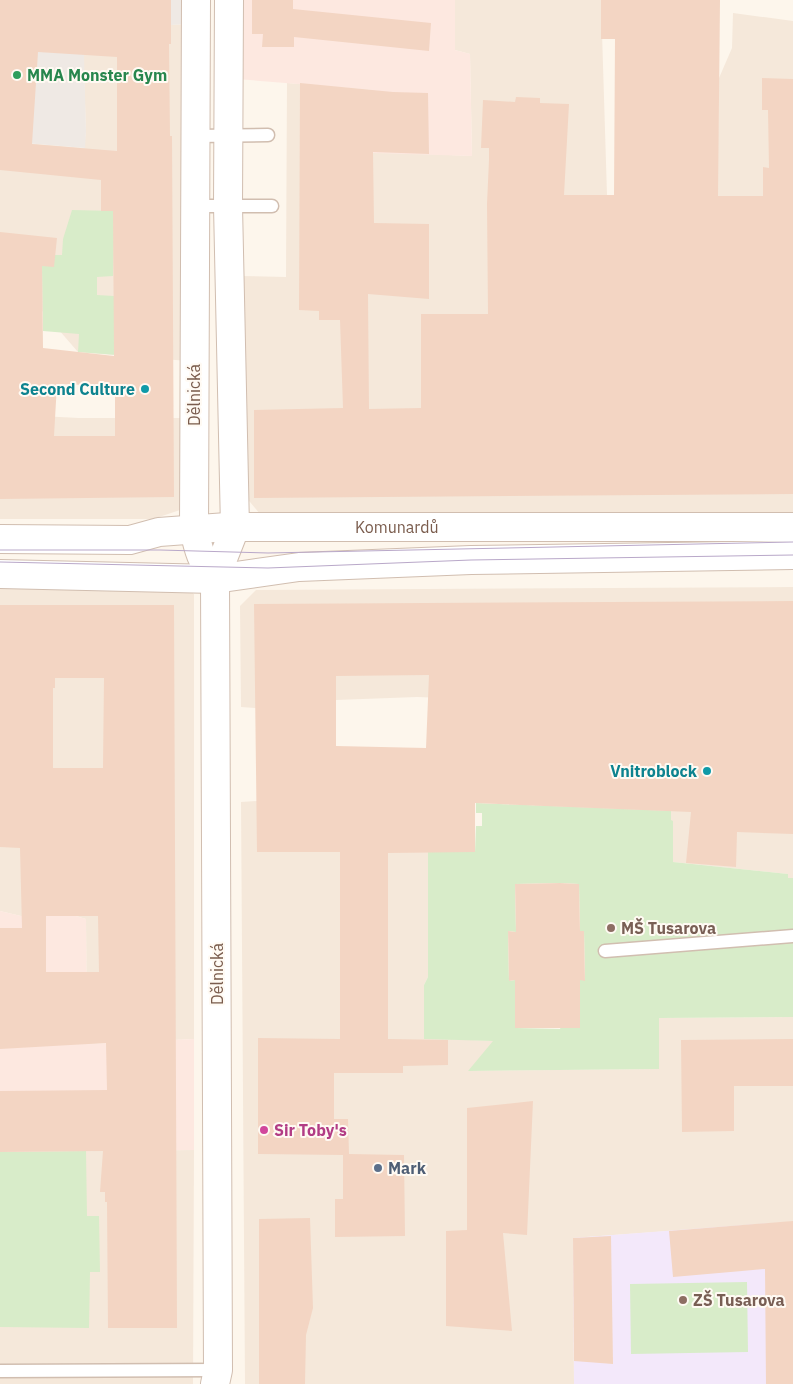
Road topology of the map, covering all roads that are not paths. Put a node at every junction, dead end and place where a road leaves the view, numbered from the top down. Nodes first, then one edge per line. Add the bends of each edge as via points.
1 (196, 0) edge
2 (229, 0) edge
3 (230, 135) junction
4 (268, 135) dead end
5 (195, 136) junction
6 (194, 206) junction
7 (228, 206) junction
8 (272, 206) dead end
9 (793, 527) edge
10 (235, 528) junction
11 (194, 529) junction
12 (0, 540) edge
13 (793, 555) edge
14 (0, 574) edge
15 (215, 579) junction
16 (793, 936) edge
17 (605, 951) dead end
18 (0, 1371) edge
19 (218, 1379) edge

1 - 5 street, Dělnická
2 - 3 street, Dělnická
3 - 4 lane
3 - 5 lane
3 - 7 street, Dělnická
5 - 6 street, Dělnická
6 - 7 lane
6 - 11 street, Dělnická
7 - 8 lane
7 - 10 street, Dělnická
9 - 10 street, Komunardů
10 - 11 street, Komunardů
10 - 15 street, Dělnická
11 - 12 street, Komunardů via 159,532 130,540
11 - 15 street, Dělnická via 198,551
13 - 15 street, Komunardů via 472,560 299,567
14 - 15 street, Komunardů
15 - 19 street, Dělnická
16 - 17 lane
18 - 19 lane

